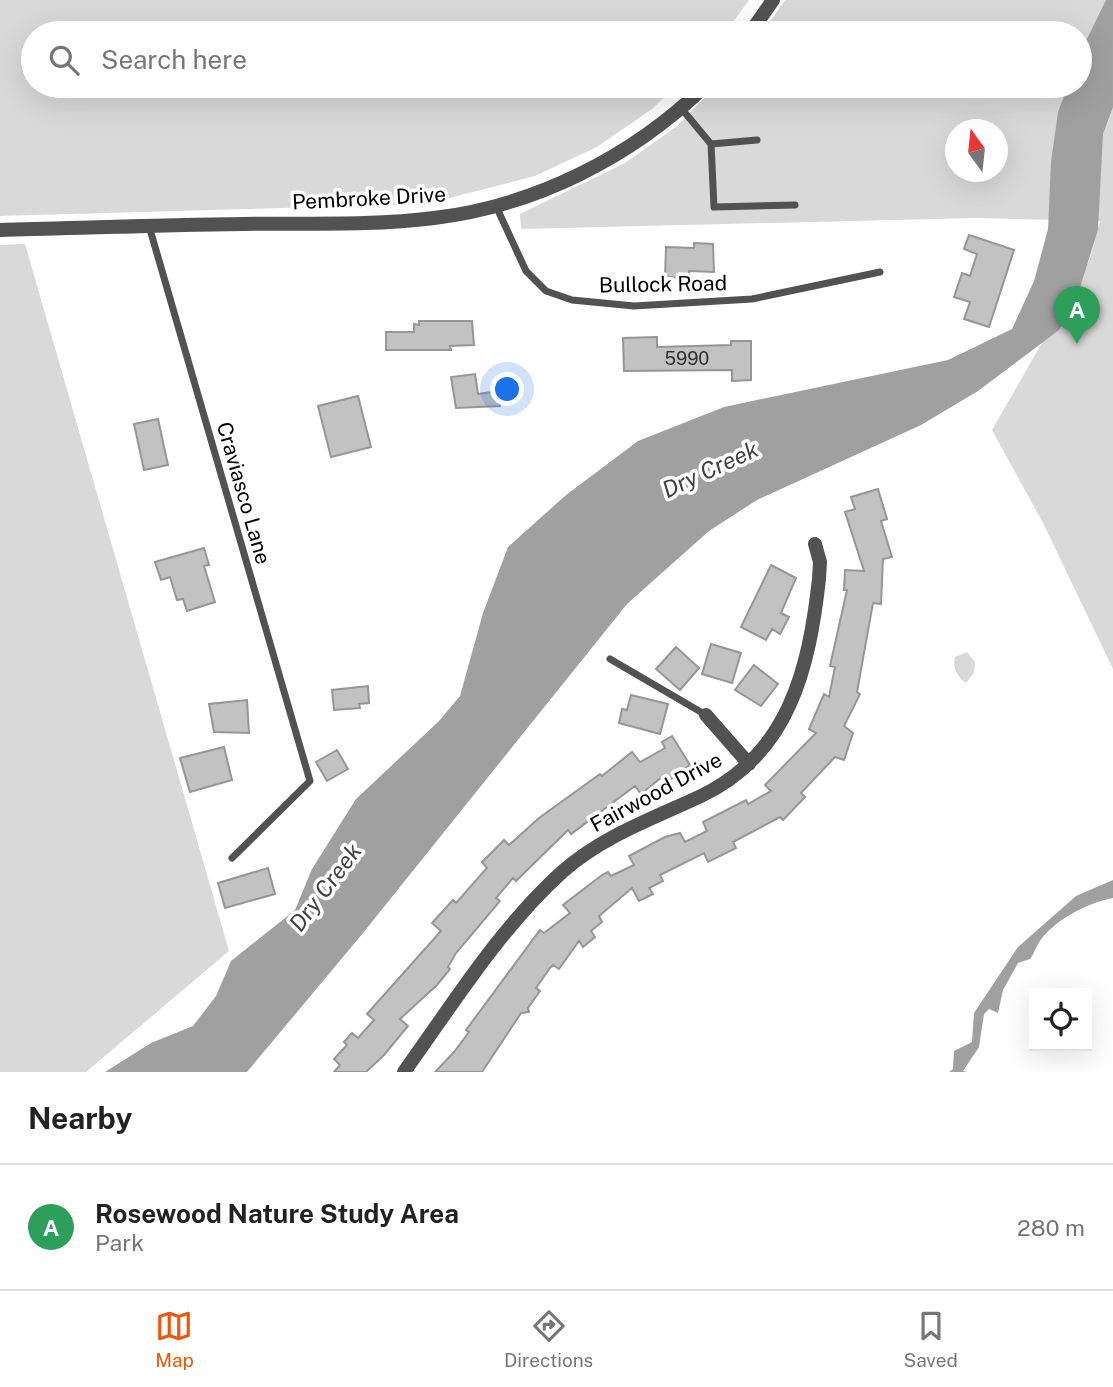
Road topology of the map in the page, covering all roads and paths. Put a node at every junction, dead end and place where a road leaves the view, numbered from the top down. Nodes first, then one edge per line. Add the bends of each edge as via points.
1 (773, 0) edge
2 (758, 21) edge
3 (692, 98) edge
4 (681, 108) junction
5 (757, 140) dead end
6 (710, 144) junction
7 (795, 205) dead end
8 (496, 206) junction
9 (148, 226) junction
10 (0, 230) edge
11 (880, 272) dead end
12 (815, 544) dead end
13 (610, 659) dead end
14 (706, 715) joint
15 (750, 764) junction
16 (232, 858) dead end
17 (404, 1072) edge

1 - 2 street
3 - 4 street, Pembroke Drive
4 - 6 lane
4 - 8 street, Pembroke Drive via 642,138 584,172
5 - 6 lane
6 - 7 lane via 714,207
8 - 9 street, Pembroke Drive via 402,221
8 - 11 lane, Bullock Road via 526,271 546,291 572,300 634,306 752,299
9 - 10 street, Pembroke Drive
9 - 16 lane, Craviasco Lane via 310,781
12 - 15 street, Fairwood Drive via 820,562 817,602 793,704
13 - 14 lane
14 - 15 street
15 - 17 street, Fairwood Drive via 702,796 634,824 564,870 503,935

